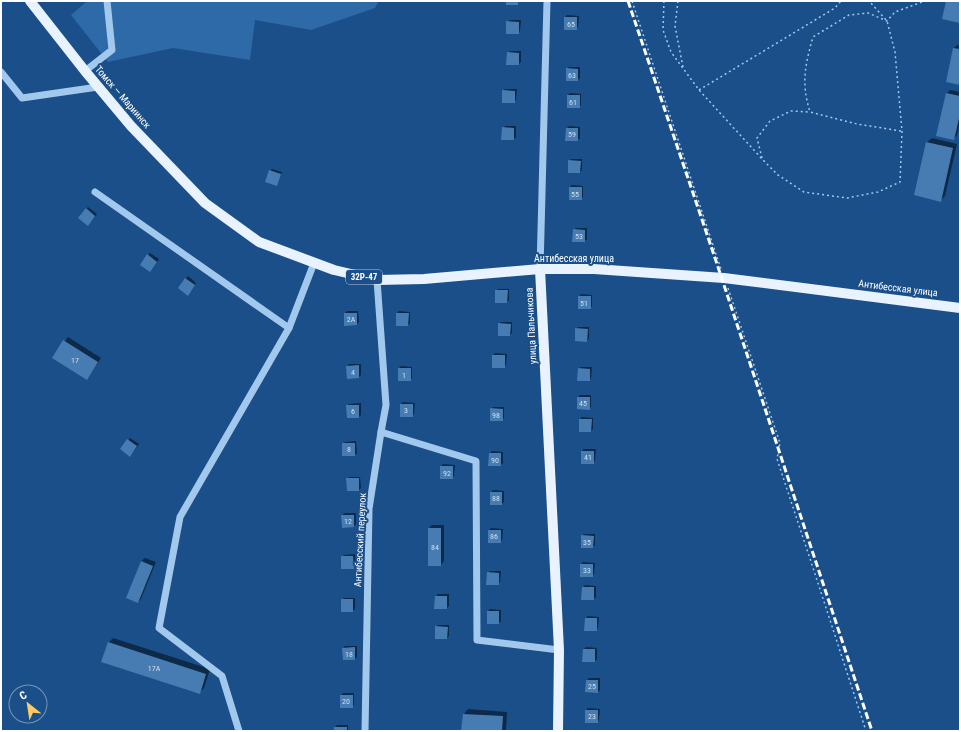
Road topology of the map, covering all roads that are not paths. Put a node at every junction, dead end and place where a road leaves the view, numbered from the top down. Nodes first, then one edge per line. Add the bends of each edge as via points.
1 (30, 1) edge
2 (107, 1) edge
3 (547, 1) edge
4 (85, 71) junction
5 (1, 72) edge
6 (98, 87) junction
7 (95, 192) dead end
8 (205, 203) joint
9 (314, 263) junction
10 (540, 269) junction
11 (377, 280) junction
12 (960, 308) edge
13 (289, 328) junction
14 (381, 432) junction
15 (559, 650) junction
16 (239, 731) edge
17 (365, 731) edge
18 (558, 731) edge

1 - 4 main road, Томск — Мариинск / 32Р-47
2 - 4 street via 112,50
3 - 10 street, улица Пальчикова
4 - 6 main road, Томск — Мариинск / 32Р-47
5 - 6 street via 22,98
6 - 8 main road, Томск — Мариинск / 32Р-47 via 131,126
7 - 13 street
8 - 9 main road, Антибесская улица / 32Р-47 via 259,242
9 - 11 main road, Антибесская улица / 32Р-47
9 - 13 street
10 - 11 main road, Антибесская улица / 32Р-47 via 424,279
10 - 12 main road, Антибесская улица via 594,269 724,278
10 - 15 main road, улица Пальчикова
11 - 14 street, Антибесский переулок via 386,405
13 - 16 street via 180,517 159,628 222,676
14 - 15 street via 476,461 477,640
14 - 17 street, Антибесский переулок via 369,509
15 - 18 main road, улица Пальчикова

